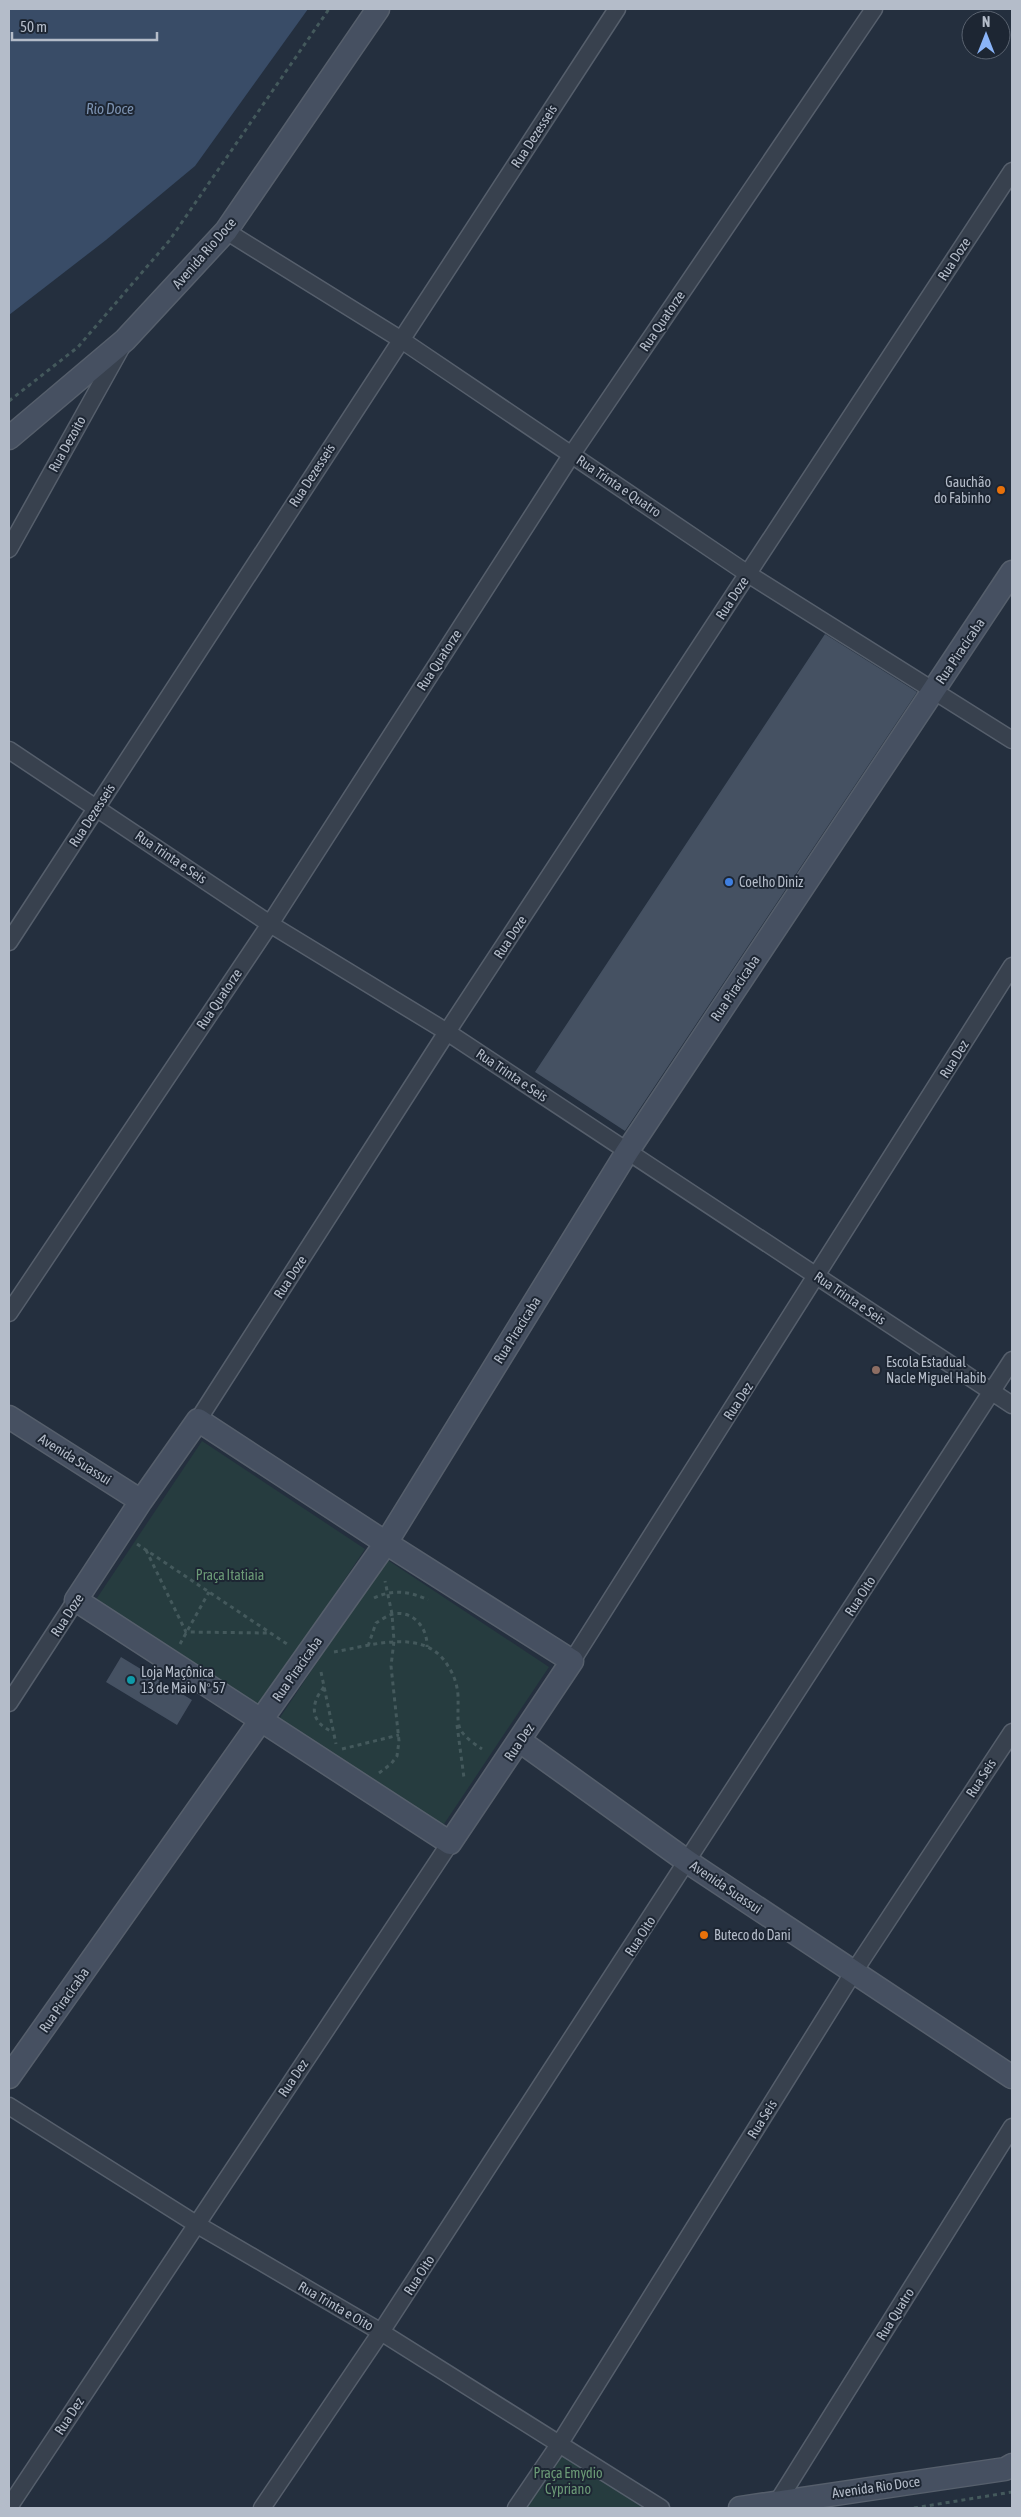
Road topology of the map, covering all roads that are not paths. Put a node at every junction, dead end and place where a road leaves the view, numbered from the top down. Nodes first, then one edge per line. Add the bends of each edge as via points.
1 (378, 9) edge
2 (617, 9) edge
3 (874, 9) edge
4 (1012, 171) edge
5 (226, 231) junction
6 (400, 339) junction
7 (125, 340) junction
8 (9, 438) edge
9 (572, 454) junction
10 (9, 549) edge
11 (1012, 572) edge
12 (748, 574) junction
13 (934, 690) junction
14 (1012, 740) edge
15 (9, 750) edge
16 (97, 806) junction
17 (270, 924) junction
18 (9, 942) edge
19 (1012, 966) edge
20 (447, 1032) junction
21 (627, 1152) junction
22 (818, 1276) junction
23 (9, 1313) edge
24 (1012, 1360) edge
25 (992, 1392) junction
26 (1012, 1405) edge
27 (9, 1417) edge
28 (198, 1420) junction
29 (141, 1501) junction
30 (386, 1544) junction
31 (76, 1600) junction
32 (572, 1661) junction
33 (9, 1703) edge
34 (261, 1720) junction
35 (1012, 1732) edge
36 (520, 1741) junction
37 (450, 1843) junction
38 (688, 1862) junction
39 (853, 1973) junction
40 (9, 2077) edge
41 (1012, 2077) edge
42 (9, 2106) edge
43 (1012, 2127) edge
44 (196, 2224) junction
45 (381, 2332) junction
46 (560, 2443) junction
47 (1012, 2465) edge
48 (778, 2501) junction
49 (9, 2507) edge
50 (262, 2508) edge
51 (516, 2508) edge
52 (661, 2508) edge
53 (740, 2508) edge

1 - 5 street, Avenida Rio Doce
2 - 6 street, Rua Dezesseis
3 - 9 street, Rua Quatorze
4 - 12 street, Rua Doze
5 - 6 street, Rua Trinta e Quatro
5 - 7 street, Avenida Rio Doce
6 - 9 street, Rua Trinta e Quatro
6 - 16 street, Rua Dezesseis
7 - 8 street, Avenida Rio Doce
7 - 10 street, Rua Dezoito
9 - 12 street, Rua Trinta e Quatro
9 - 17 street, Rua Quatorze
11 - 13 street, Rua Piracicaba
12 - 13 street, Rua Trinta e Quatro
12 - 20 street, Rua Doze
13 - 14 street, Rua Trinta e Quatro
13 - 21 street, Rua Piracicaba
15 - 16 street, Rua Trinta e Seis
16 - 17 street, Rua Trinta e Seis
16 - 18 street, Rua Dezesseis
17 - 20 street, Rua Trinta e Seis
17 - 23 street, Rua Quatorze
19 - 22 street, Rua Dez
20 - 21 street, Rua Trinta e Seis
20 - 28 street, Rua Doze
21 - 22 street, Rua Trinta e Seis
21 - 30 street, Rua Piracicaba
22 - 25 street, Rua Trinta e Seis
22 - 32 street, Rua Dez
24 - 25 street, Rua Oito
25 - 26 street, Rua Trinta e Seis
25 - 38 street, Rua Oito
27 - 29 street, Avenida Suassui
28 - 29 street, Rua Doze
28 - 30 street
29 - 31 street, Rua Doze
30 - 32 street
30 - 34 street, Rua Piracicaba via 313,1662
31 - 33 street, Rua Doze
31 - 34 street
32 - 36 street, Rua Dez
34 - 37 street
34 - 40 street, Rua Piracicaba
35 - 39 street, Rua Seis
36 - 37 street, Rua Dez
36 - 38 street, Avenida Suassui
37 - 44 street, Rua Dez
38 - 39 street, Avenida Suassui
38 - 45 street, Rua Oito
39 - 41 street, Avenida Suassui
39 - 46 street, Rua Seis
42 - 44 street, Rua Trinta e Oito
43 - 48 street, Rua Quatro
44 - 45 street, Rua Trinta e Oito
44 - 49 street, Rua Dez
45 - 46 street, Rua Trinta e Oito
45 - 50 street, Rua Oito
46 - 51 street, Rua Seis
46 - 52 street, Rua Trinta e Oito
47 - 48 street, Avenida Rio Doce via 1005,2469
48 - 53 street, Avenida Rio Doce

